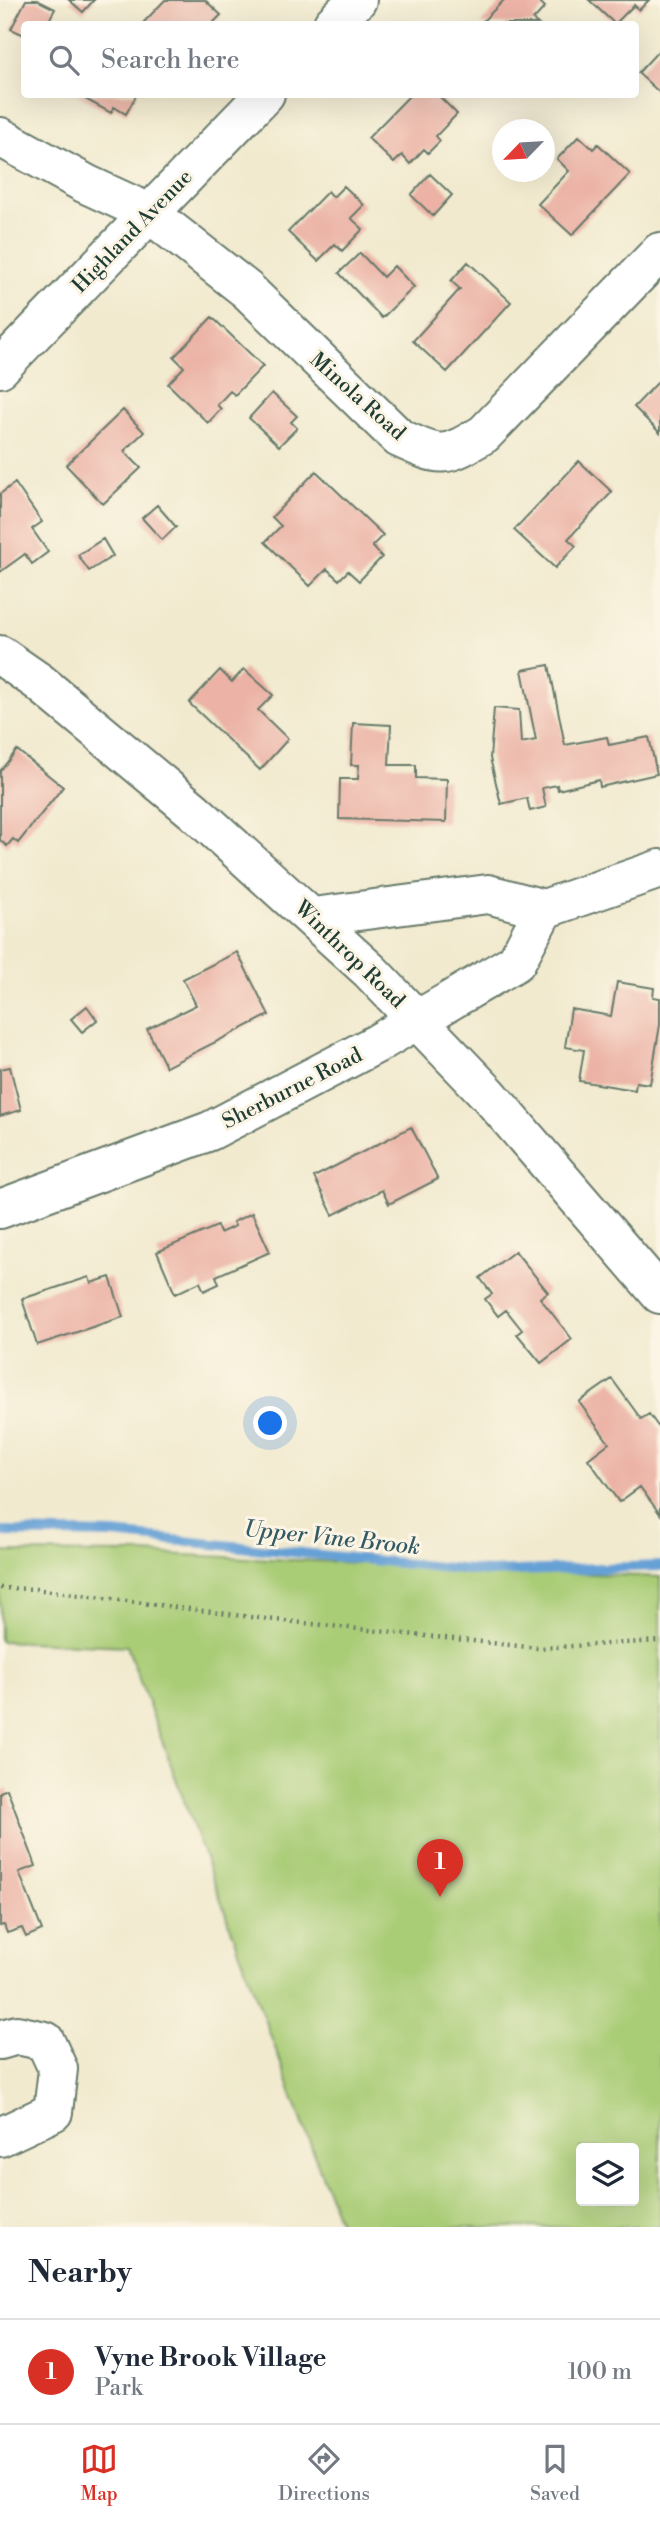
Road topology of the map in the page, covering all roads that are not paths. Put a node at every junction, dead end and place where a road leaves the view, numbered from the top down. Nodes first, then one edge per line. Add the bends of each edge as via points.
1 (357, 0) edge
2 (336, 21) edge
3 (261, 98) edge
4 (0, 137) edge
5 (149, 213) junction
6 (660, 252) edge
7 (0, 368) edge
8 (0, 655) edge
9 (660, 869) edge
10 (544, 909) junction
11 (313, 918) junction
12 (418, 1020) junction
13 (0, 1209) edge
14 (660, 1294) edge
15 (0, 2040) edge
16 (0, 2137) edge

1 - 2 street
3 - 5 street, Highland Avenue
4 - 5 street, Minola Road
5 - 6 street, Minola Road via 247,290 399,438 450,454 484,434
5 - 7 street, Highland Avenue
8 - 11 street, Winthrop Road via 152,776
9 - 10 street
10 - 11 street via 488,894
10 - 12 street, Sherburne Road via 516,962
11 - 12 street, Winthrop Road
12 - 13 street, Sherburne Road via 211,1131
12 - 14 street, Winthrop Road
15 - 16 street via 17,2035 46,2041 58,2069 53,2112

